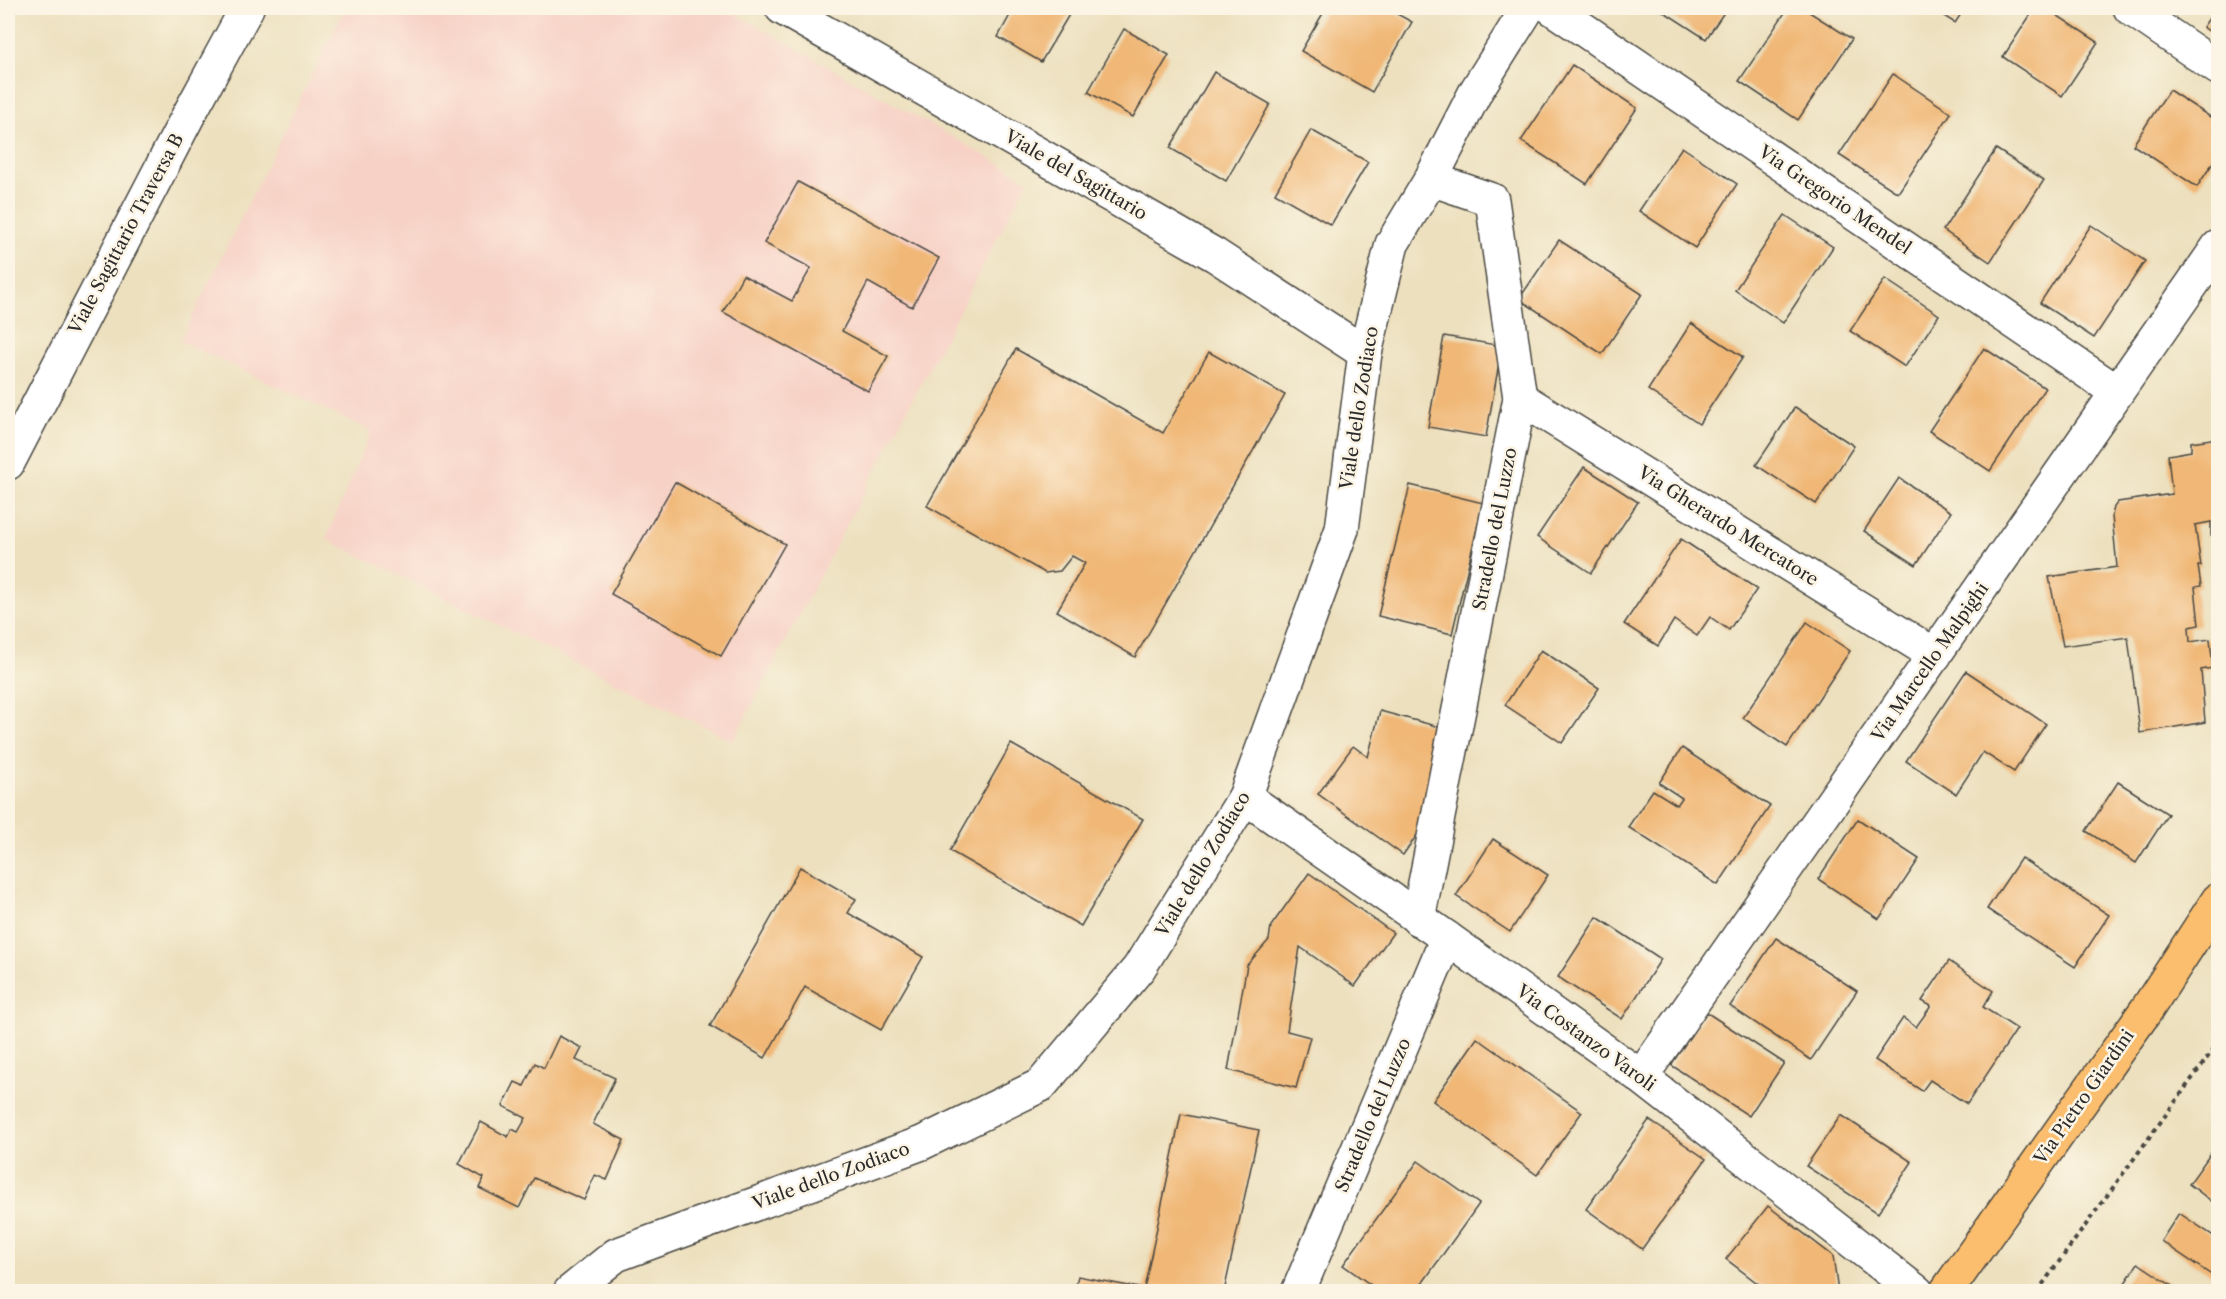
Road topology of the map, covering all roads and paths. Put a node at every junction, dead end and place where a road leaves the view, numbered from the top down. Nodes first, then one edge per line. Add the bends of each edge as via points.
1 (247, 8) edge
2 (1528, 8) edge
3 (1552, 8) edge
4 (2130, 8) edge
5 (800, 12) edge
6 (2218, 68) edge
7 (1431, 179) junction
8 (2218, 247) edge
9 (1365, 353) junction
10 (2117, 392) junction
11 (1520, 398) junction
12 (8, 463) edge
13 (1935, 655) junction
14 (1245, 797) junction
15 (2218, 900) edge
16 (1418, 919) junction
17 (1447, 938) junction
18 (2218, 1043) edge
19 (1641, 1077) junction
20 (570, 1292) edge
21 (1298, 1292) edge
22 (1917, 1292) edge
23 (1946, 1292) edge
24 (2037, 1292) edge

1 - 12 street, Viale Sagittario Traversa B
2 - 7 street, Viale dello Zodiaco via 1476,91
3 - 10 street, Via Gregorio Mendel
4 - 6 street
5 - 9 street, Viale del Sagittario via 1215,255
7 - 9 street, Viale dello Zodiaco via 1392,244
7 - 11 street, Stradello del Luzzo via 1492,200
8 - 10 street, Via Marcello Malpighi
9 - 14 street, Viale dello Zodiaco via 1341,529
10 - 13 street, Via Marcello Malpighi
11 - 13 street, Via Gherardo Mercatore
11 - 16 street, Stradello del Luzzo
13 - 19 street, Via Marcello Malpighi
14 - 16 street, Via Costanzo Varoli
14 - 20 street, Viale dello Zodiaco via 1139,968 1041,1085 922,1143 616,1255
15 - 23 main road, Via Pietro Giardini via 2147,1009
16 - 17 street, Via Costanzo Varoli
17 - 19 street, Via Costanzo Varoli
17 - 21 street, Stradello del Luzzo
18 - 24 path
19 - 22 street, Via Costanzo Varoli

